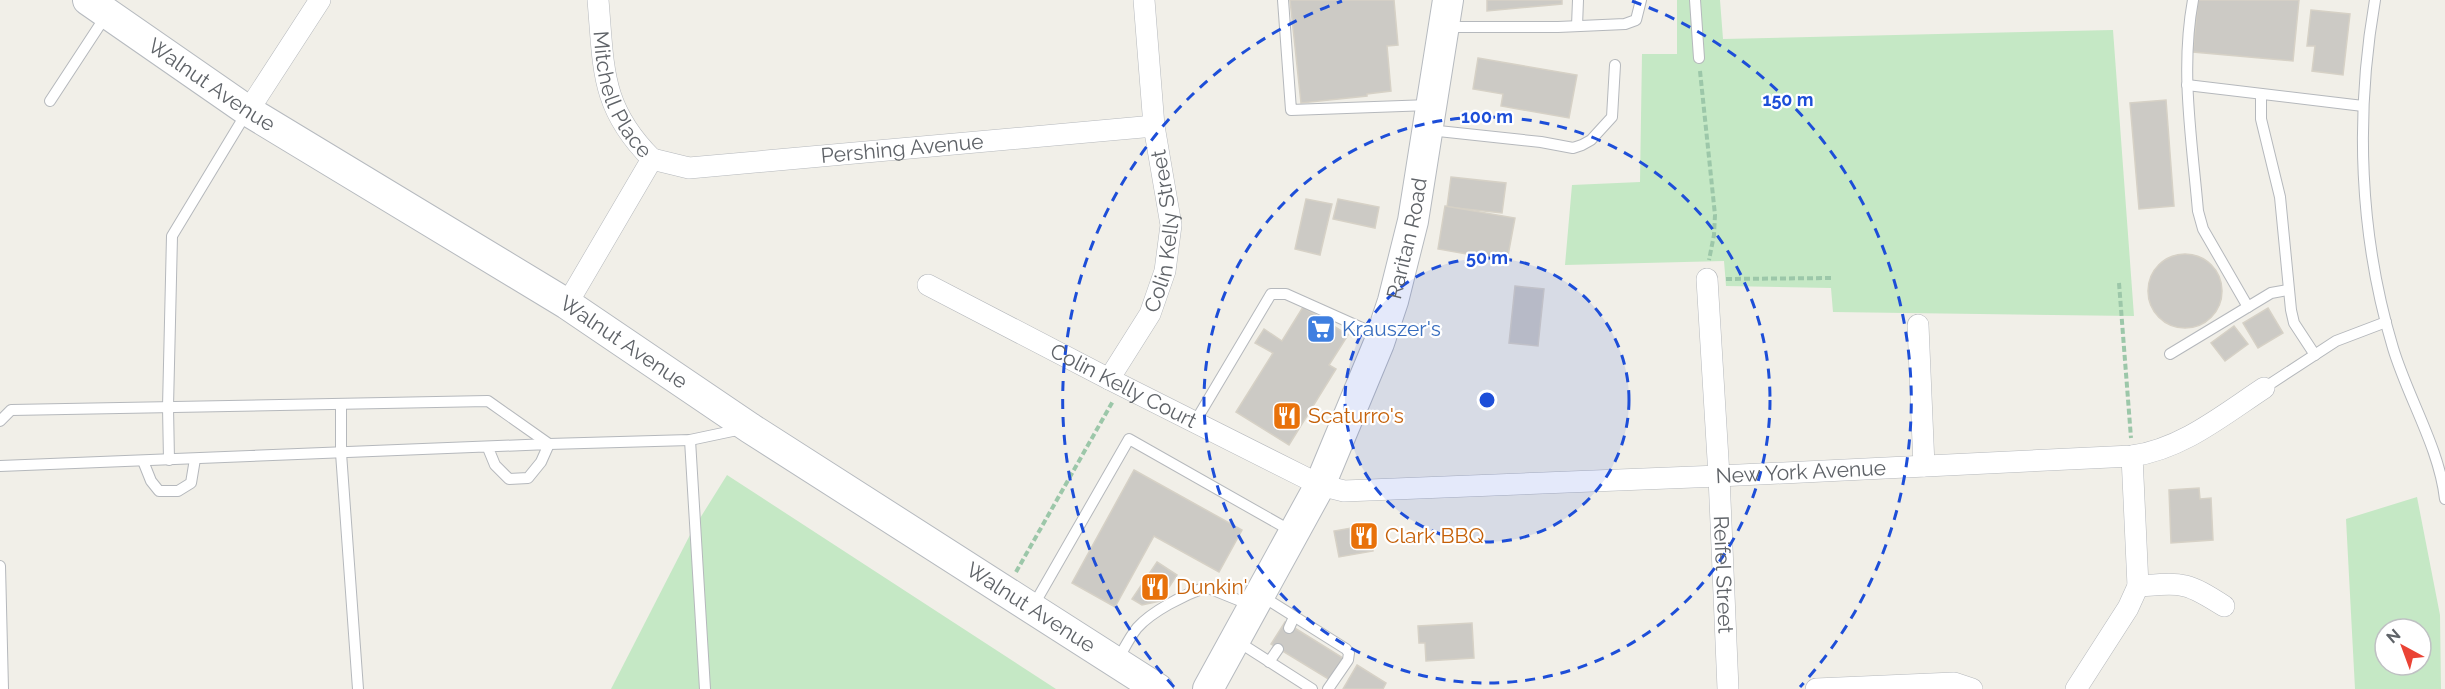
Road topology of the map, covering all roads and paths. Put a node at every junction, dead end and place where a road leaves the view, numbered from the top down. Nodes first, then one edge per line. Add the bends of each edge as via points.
1 (320, 0) edge
2 (598, 0) edge
3 (1144, 0) edge
4 (1283, 0) edge
5 (1578, 0) edge
6 (1641, 0) edge
7 (1695, 0) edge
8 (2193, 0) edge
9 (2375, 0) edge
10 (98, 7) edge
11 (1446, 14) edge
12 (1577, 26) junction
13 (1699, 58) joint
14 (1615, 65) dead end
15 (2187, 85) junction
16 (2260, 94) junction
17 (50, 101) dead end
18 (2363, 106) junction
19 (248, 111) junction
20 (1430, 118) junction
21 (1154, 126) junction
22 (652, 159) junction
23 (1834, 278) dead end
24 (1707, 279) junction
25 (2119, 284) dead end
26 (928, 285) dead end
27 (2288, 290) junction
28 (567, 304) junction
29 (2248, 307) junction
30 (2386, 322) junction
31 (1918, 325) dead end
32 (1381, 337) junction
33 (2170, 354) dead end
34 (2315, 354) junction
35 (1115, 382) junction
36 (2264, 388) joint
37 (341, 404) junction
38 (168, 407) junction
39 (0, 420) edge
40 (1195, 422) junction
41 (750, 428) junction
42 (690, 440) junction
43 (549, 444) junction
44 (488, 448) junction
45 (341, 453) junction
46 (2132, 456) junction
47 (195, 459) junction
48 (169, 460) junction
49 (143, 461) junction
50 (0, 466) edge
51 (1924, 466) junction
52 (1719, 477) junction
53 (1320, 485) junction
54 (2445, 499) edge
55 (1294, 532) junction
56 (0, 566) edge
57 (2138, 586) junction
58 (1006, 591) junction
59 (1256, 600) junction
60 (2224, 606) dead end
61 (1032, 608) junction
62 (1294, 617) junction
63 (1289, 628) dead end
64 (1235, 639) junction
65 (1278, 649) dead end
66 (1269, 662) junction
67 (1117, 663) junction
68 (3, 689) edge
69 (358, 689) edge
70 (705, 689) edge
71 (1158, 689) edge
72 (1208, 689) edge
73 (1312, 689) edge
74 (1328, 689) edge
75 (1728, 689) edge
76 (1816, 689) edge
77 (1972, 689) edge
78 (2076, 689) edge

1 - 19 street
2 - 22 street, Mitchell Place via 605,81 612,104
3 - 21 street, Colin Kelly Street
4 - 20 lane via 1291,110
5 - 12 lane
6 - 12 lane via 1636,20
7 - 13 lane
8 - 15 lane
9 - 18 lane
10 - 17 lane
10 - 19 street, Walnut Avenue
11 - 12 lane
11 - 20 street, Raritan Road
13 - 24 path via 1715,215
14 - 20 lane via 1612,117 1591,140 1573,148
15 - 16 lane
15 - 29 lane via 2200,220
16 - 18 lane
16 - 27 lane via 2261,119 2280,197
18 - 30 lane via 2370,238
19 - 28 street, Walnut Avenue
19 - 38 lane via 172,236
20 - 32 street, Raritan Road via 1406,252
21 - 22 street, Pershing Avenue via 689,168
21 - 35 street, Colin Kelly Street via 1172,225 1165,271 1150,314
22 - 28 street, Mitchell Place
23 - 24 path
24 - 52 street, Reifel Street
25 - 46 path
26 - 35 street, Colin Kelly Court
27 - 29 lane via 2271,293
27 - 34 lane via 2294,322
28 - 41 street, Walnut Avenue
29 - 33 lane
30 - 34 lane via 2348,335
30 - 54 lane
31 - 51 street
32 - 40 lane via 1286,294 1271,294
32 - 53 street, Raritan Road
34 - 36 lane
35 - 40 street, Colin Kelly Court
35 - 58 path
36 - 46 street, New York Avenue via 2178,442
37 - 38 lane
37 - 43 lane via 488,401
37 - 45 lane
38 - 39 lane via 11,410
38 - 48 lane
40 - 53 street, Colin Kelly Court
41 - 42 lane
41 - 58 street, Walnut Avenue
42 - 43 lane
42 - 70 lane
43 - 44 lane
43 - 44 lane via 528,478 509,479 495,465
44 - 45 lane
45 - 47 lane
45 - 69 lane
46 - 51 street, New York Avenue
46 - 57 street
47 - 48 lane
47 - 49 lane via 191,483 178,491 159,490
48 - 49 lane
49 - 50 lane
51 - 52 street, New York Avenue
52 - 53 street, New York Avenue via 1357,492
52 - 75 street, Reifel Street
53 - 55 street, Raritan Road
55 - 59 street, Raritan Road
55 - 61 lane via 1129,439
56 - 68 lane
57 - 60 street via 2185,584
57 - 78 street
58 - 61 street, Walnut Avenue
59 - 62 lane
59 - 64 street, Raritan Road
59 - 67 lane via 1206,587 1180,597 1140,626
61 - 67 street, Walnut Avenue
62 - 63 lane
62 - 74 lane via 1348,653 1348,660
64 - 66 lane
64 - 72 street, Raritan Road
65 - 66 lane
66 - 73 lane
67 - 71 street, Walnut Avenue
76 - 77 street via 1954,683

